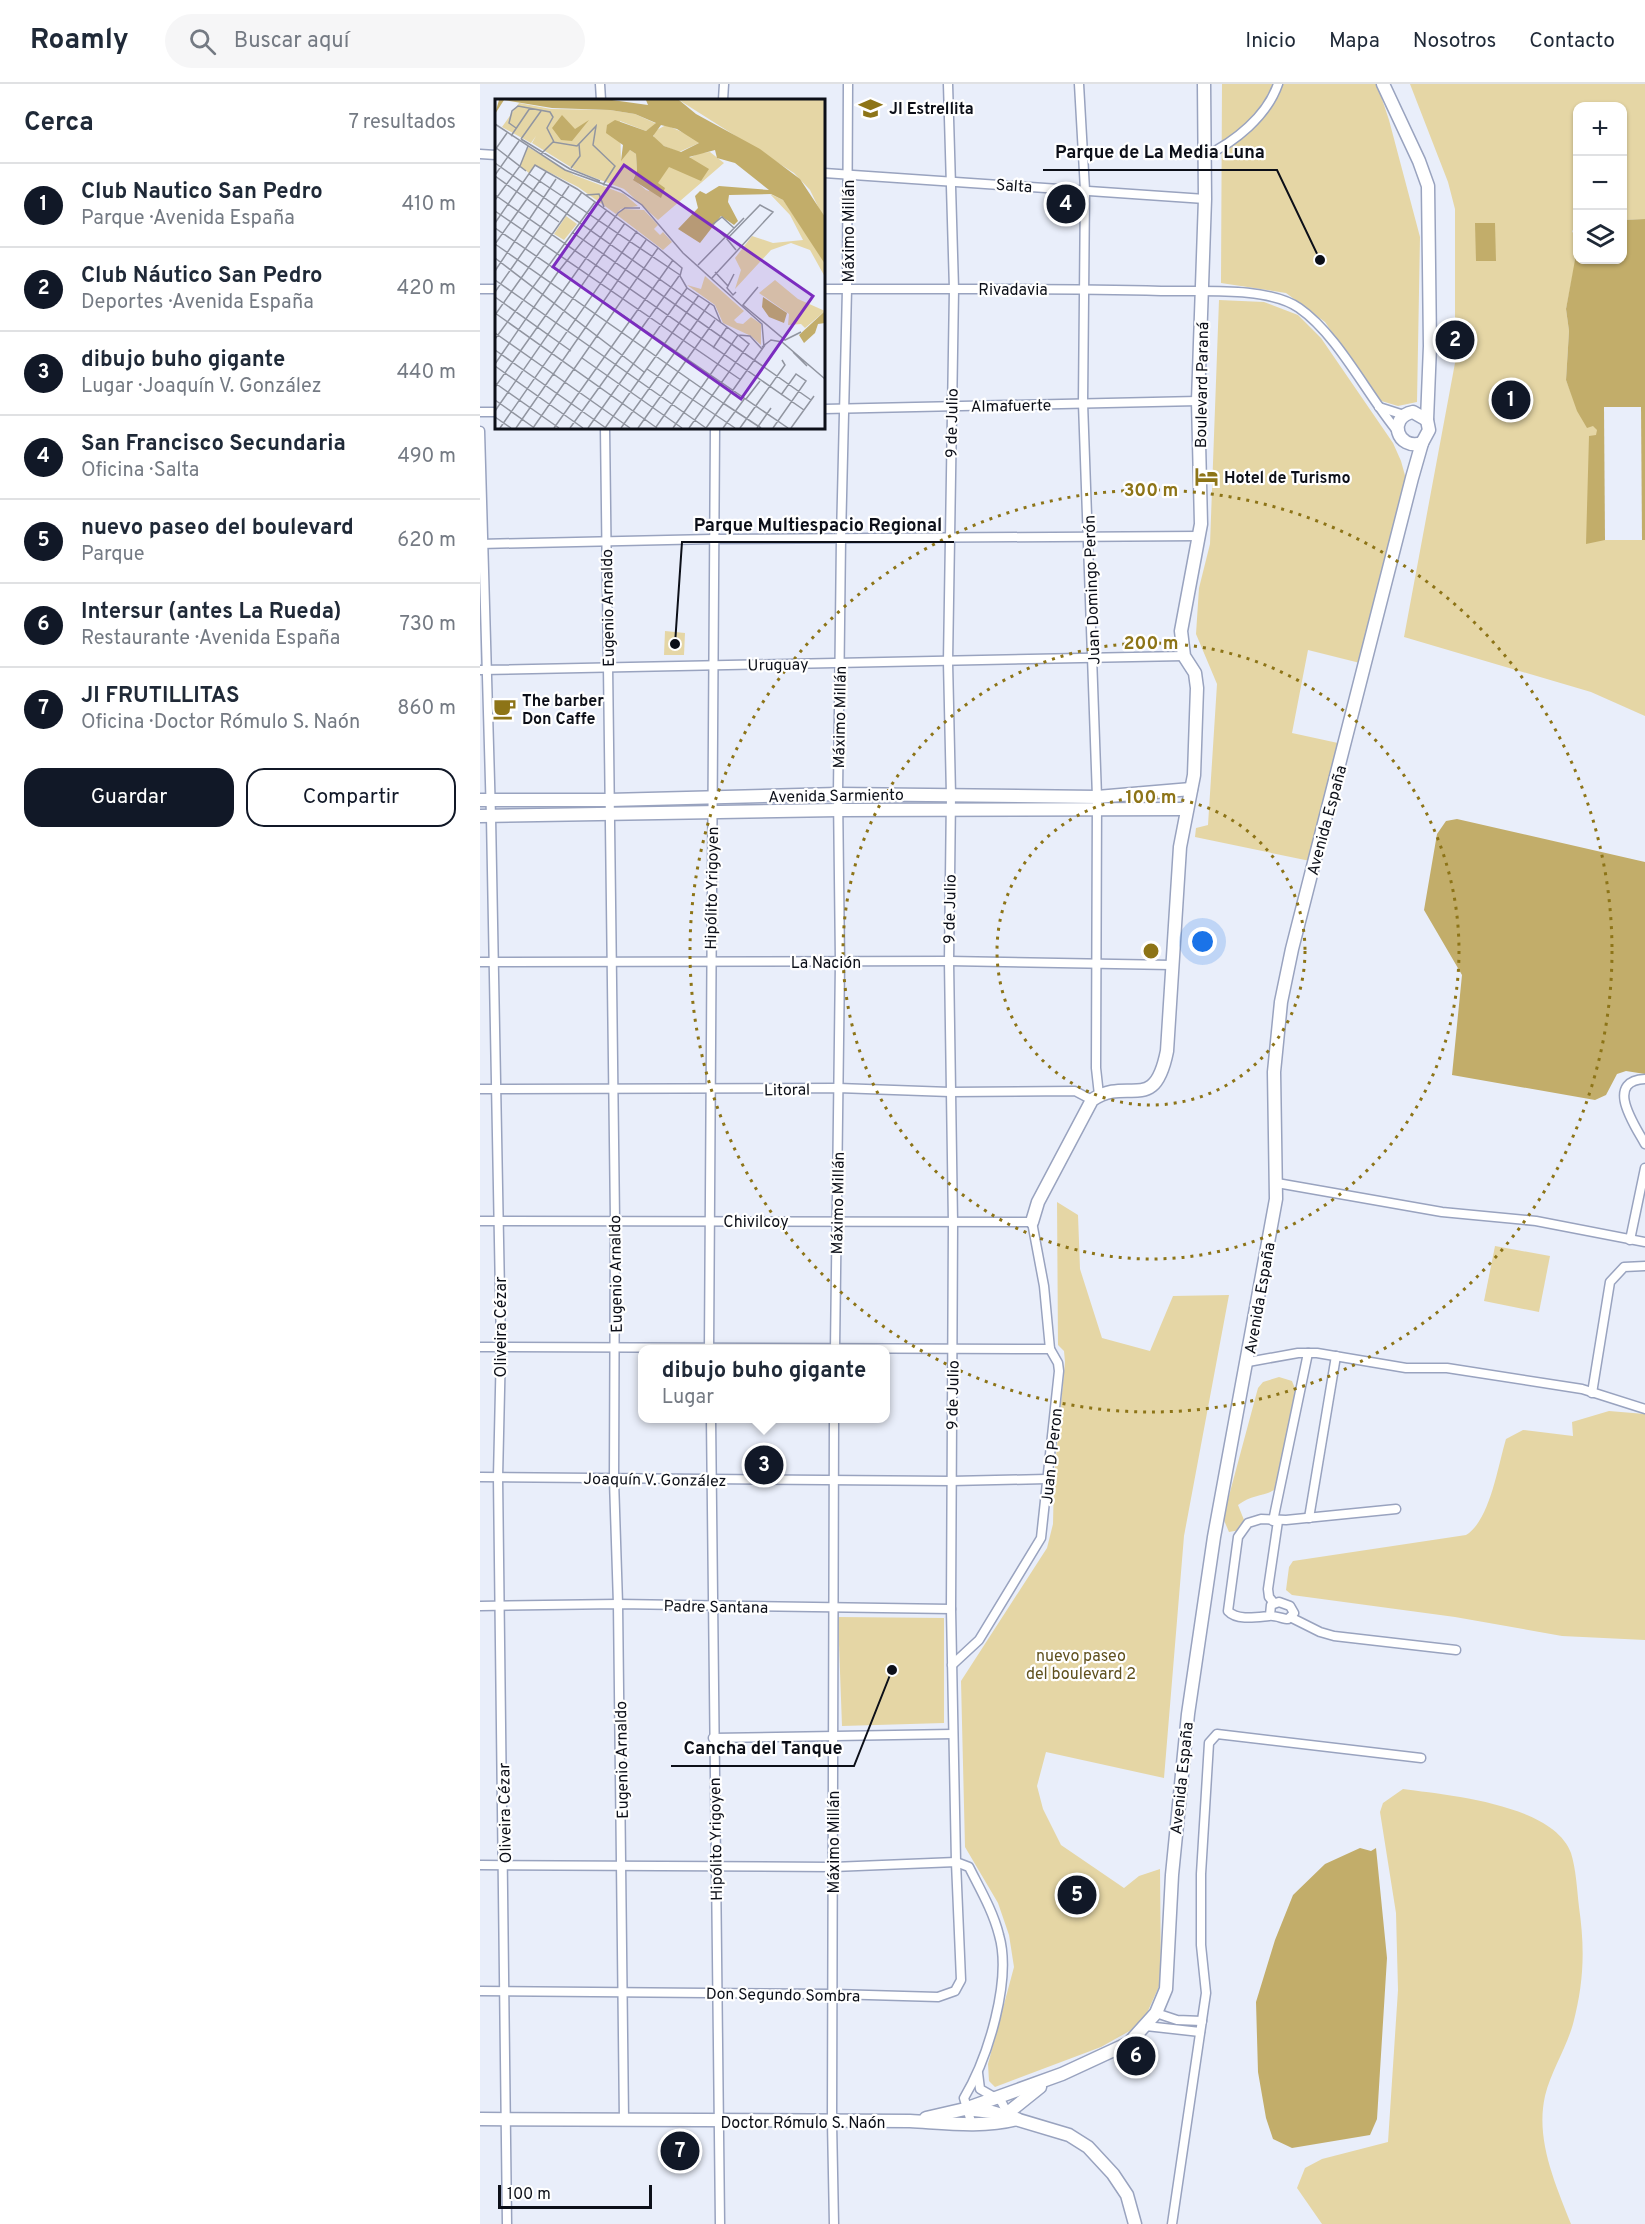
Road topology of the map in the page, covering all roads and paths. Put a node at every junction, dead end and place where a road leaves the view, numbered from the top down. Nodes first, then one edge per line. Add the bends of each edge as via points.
1 (600, 84) edge
2 (724, 84) edge
3 (848, 84) edge
4 (948, 84) edge
5 (1080, 84) edge
6 (1204, 84) edge
7 (1278, 84) edge
8 (1383, 84) edge
9 (601, 99) edge
10 (723, 99) edge
11 (1205, 156) junction
12 (825, 173) edge
13 (848, 175) junction
14 (951, 181) junction
15 (1085, 190) junction
16 (1205, 199) junction
17 (847, 289) junction
18 (954, 289) junction
19 (1084, 289) junction
20 (825, 290) edge
21 (1202, 292) junction
22 (1198, 400) junction
23 (1083, 403) junction
24 (952, 406) junction
25 (1376, 406) junction
26 (844, 408) junction
27 (825, 409) edge
28 (1404, 415) junction
29 (1423, 416) junction
30 (605, 429) edge
31 (715, 429) edge
32 (480, 431) edge
33 (1398, 432) junction
34 (1407, 443) junction
35 (1422, 443) junction
36 (1412, 478) junction
37 (1200, 536) junction
38 (948, 537) junction
39 (1089, 537) junction
40 (841, 538) junction
41 (713, 539) junction
42 (606, 541) junction
43 (481, 543) edge
44 (1184, 656) junction
45 (1093, 659) junction
46 (840, 662) junction
47 (948, 662) junction
48 (712, 665) junction
49 (608, 666) junction
50 (483, 670) edge
51 (1191, 789) junction
52 (838, 794) junction
53 (951, 795) junction
54 (712, 797) junction
55 (485, 800) edge
56 (609, 801) junction
57 (1097, 803) junction
58 (1186, 808) junction
59 (838, 810) junction
60 (950, 810) junction
61 (712, 813) junction
62 (610, 815) junction
63 (486, 816) edge
64 (611, 960) junction
65 (949, 961) junction
66 (480, 962) edge
67 (494, 962) junction
68 (840, 962) junction
69 (1096, 962) junction
70 (710, 963) junction
71 (1172, 965) junction
72 (1645, 1079) edge
73 (838, 1088) junction
74 (480, 1089) edge
75 (494, 1089) junction
76 (613, 1090) junction
77 (709, 1090) junction
78 (950, 1092) junction
79 (1096, 1097) junction
80 (1645, 1144) edge
81 (1645, 1168) edge
82 (1277, 1184) junction
83 (615, 1220) junction
84 (480, 1221) edge
85 (498, 1221) junction
86 (708, 1221) junction
87 (836, 1221) junction
88 (1032, 1222) junction
89 (953, 1223) junction
90 (1629, 1240) junction
91 (1645, 1242) edge
92 (1645, 1266) edge
93 (709, 1345) edge
94 (835, 1345) edge
95 (480, 1347) edge
96 (501, 1347) junction
97 (616, 1347) junction
98 (638, 1347) edge
99 (890, 1348) edge
100 (952, 1348) junction
101 (1050, 1349) junction
102 (1308, 1353) junction
103 (1336, 1356) junction
104 (1248, 1362) junction
105 (1592, 1393) junction
106 (1645, 1408) edge
107 (711, 1423) edge
108 (834, 1423) edge
109 (480, 1477) edge
110 (498, 1477) junction
111 (1047, 1479) junction
112 (614, 1480) junction
113 (712, 1480) junction
114 (833, 1480) junction
115 (951, 1481) junction
116 (1396, 1509) dead end
117 (1309, 1518) junction
118 (1276, 1521) junction
119 (1274, 1603) junction
120 (618, 1604) junction
121 (480, 1606) edge
122 (500, 1606) junction
123 (711, 1606) junction
124 (835, 1608) junction
125 (951, 1609) junction
126 (1270, 1615) junction
127 (1292, 1618) junction
128 (1456, 1650) dead end
129 (952, 1665) junction
130 (953, 1734) junction
131 (834, 1736) junction
132 (713, 1738) junction
133 (1421, 1758) dead end
134 (956, 1862) junction
135 (480, 1865) edge
136 (505, 1865) junction
137 (622, 1866) junction
138 (716, 1866) junction
139 (833, 1867) junction
140 (480, 1991) edge
141 (504, 1991) junction
142 (624, 1992) junction
143 (717, 1993) junction
144 (834, 1994) junction
145 (1156, 2013) junction
146 (1202, 2021) junction
147 (1146, 2026) junction
148 (1200, 2032) junction
149 (978, 2073) junction
150 (1062, 2074) junction
151 (997, 2097) junction
152 (1019, 2102) junction
153 (966, 2109) junction
154 (1010, 2118) junction
155 (480, 2119) edge
156 (507, 2120) junction
157 (624, 2121) junction
158 (910, 2121) junction
159 (718, 2122) junction
160 (832, 2122) junction
161 (972, 2125) junction
162 (507, 2224) edge
163 (720, 2224) edge
164 (834, 2224) edge
165 (1135, 2224) edge
166 (1172, 2224) edge

1 - 9 street
2 - 10 street
3 - 13 street, Máximo Millán
4 - 14 street, 9 de Julio
5 - 15 street, Juan Domingo Perón
6 - 11 main road, Boulevard Paraná
7 - 11 street via 1260,114 1238,137
8 - 29 main road, Avenida España via 1428,186 1430,346
11 - 16 main road, Boulevard Paraná
12 - 13 street, Salta
13 - 14 street, Salta
13 - 17 street, Máximo Millán
14 - 15 street, Salta
14 - 18 street, 9 de Julio
15 - 16 street, Salta
15 - 19 street, Juan Domingo Perón
16 - 21 main road, Boulevard Paraná
17 - 18 street, Rivadavia
17 - 20 street, Rivadavia
17 - 26 street, Máximo Millán
18 - 19 street, Rivadavia
18 - 24 street, 9 de Julio
19 - 21 street, Rivadavia
19 - 23 street, Juan Domingo Perón
21 - 22 main road, Boulevard Paraná
21 - 25 street, Rivadavia via 1267,296 1299,308 1328,336
22 - 23 street, Almafuerte
22 - 37 main road, Boulevard Paraná
23 - 24 street, Almafuerte
23 - 39 street, Juan Domingo Perón
24 - 26 street, Almafuerte
24 - 38 street, 9 de Julio
25 - 28 street
25 - 33 street
26 - 27 street, Almafuerte
26 - 40 street, Máximo Millán
28 - 29 main road
28 - 33 main road
29 - 35 main road, Avenida España via 1429,430
30 - 42 street, Eugenio Arnaldo
31 - 41 street, Hipólito Yrigoyen
32 - 43 street, Oliveira Cézar
33 - 34 main road
34 - 35 main road
34 - 36 main road, Avenida España
35 - 36 main road, Avenida España
36 - 82 main road, Avenida España via 1281,1002 1274,1072
37 - 39 street
37 - 44 main road, Boulevard Paraná via 1182,618
38 - 39 street
38 - 40 street
38 - 47 street, 9 de Julio
39 - 45 street, Juan Domingo Perón
40 - 41 street
40 - 46 street, Máximo Millán
41 - 42 street
41 - 48 street, Hipólito Yrigoyen
42 - 43 street
42 - 49 street, Eugenio Arnaldo
43 - 50 street, Oliveira Cézar
44 - 45 street, Uruguay
44 - 51 main road, Boulevard Paraná via 1195,674 1197,688
45 - 47 street, Uruguay
45 - 57 street, Juan Domingo Perón
46 - 47 street, Uruguay
46 - 48 street, Uruguay
46 - 52 street, Máximo Millán
47 - 53 street, 9 de Julio
48 - 49 street, Uruguay
48 - 54 street, Hipólito Yrigoyen
49 - 50 street, Uruguay
49 - 56 street, Eugenio Arnaldo
50 - 55 street, Oliveira Cézar
51 - 57 main road, Avenida Sarmiento
51 - 58 main road, Boulevard Paraná
52 - 53 main road, Avenida Sarmiento
52 - 54 main road, Avenida Sarmiento
52 - 59 street, Máximo Millán
53 - 57 main road, Avenida Sarmiento
53 - 60 street, 9 de Julio
54 - 56 main road, Avenida Sarmiento
54 - 61 street, Hipólito Yrigoyen
55 - 56 main road, Avenida Sarmiento
55 - 63 street, Oliveira Cézar
56 - 62 street, Eugenio Arnaldo
57 - 58 main road, Avenida Sarmiento
57 - 60 main road, Avenida Sarmiento
57 - 69 street, Juan Domingo Perón
58 - 71 main road, Boulevard Paraná
59 - 60 main road, Avenida Sarmiento
59 - 61 main road, Avenida Sarmiento
59 - 68 street, Máximo Millán
60 - 65 street, 9 de Julio
61 - 62 main road, Avenida Sarmiento
61 - 70 street, Hipólito Yrigoyen
62 - 63 main road, Avenida Sarmiento
62 - 64 street, Eugenio Arnaldo
63 - 67 street, Oliveira Cézar
64 - 67 street, La Nación
64 - 70 street, La Nación
64 - 76 street, Eugenio Arnaldo
65 - 68 street, La Nación
65 - 69 street, La Nación
65 - 78 street, 9 de Julio
66 - 67 street, La Nación
67 - 75 street, Oliveira Cézar
68 - 70 street, La Nación
68 - 73 street, Máximo Millán
69 - 71 street, La Nación
69 - 79 street, Juan Domingo Perón
70 - 77 street, Hipólito Yrigoyen
71 - 79 main road, Boulevard Paraná via 1167,1051 1161,1076 1148,1088
72 - 80 street via 1637,1079 1627,1087 1623,1100
73 - 77 street, Litoral
73 - 78 street, Litoral
73 - 87 street, Máximo Millán
74 - 75 street, Litoral
75 - 76 street, Litoral
75 - 85 street, Oliveira Cézar
76 - 77 street, Litoral
76 - 83 street, Eugenio Arnaldo
77 - 86 street, Hipólito Yrigoyen
78 - 79 street, Litoral via 1075,1091
78 - 89 street, 9 de Julio
79 - 88 main road via 1038,1202
81 - 90 street
82 - 90 street via 1442,1212 1536,1221
82 - 104 main road, Avenida España
83 - 85 street, Chivilcoy
83 - 86 street, Chivilcoy
83 - 97 street, Eugenio Arnaldo
84 - 85 street, Chivilcoy
85 - 96 street, Oliveira Cézar
86 - 87 street, Chivilcoy
86 - 93 street, Hipólito Yrigoyen
87 - 89 street, Chivilcoy
87 - 94 street, Máximo Millán
88 - 89 street, Chivilcoy
88 - 101 street, Juan D Peron
89 - 100 street, 9 de Julio
90 - 91 street
92 - 105 street via 1624,1267 1610,1282
95 - 96 street
96 - 97 street
96 - 110 street, Oliveira Cézar
97 - 98 street
97 - 112 street, Eugenio Arnaldo
99 - 100 street
100 - 101 street
100 - 115 street, 9 de Julio
101 - 111 street, Juan D Peron via 1059,1371
102 - 103 street
102 - 104 street
102 - 118 street
103 - 105 street via 1406,1368 1447,1368
103 - 117 street
104 - 145 main road, Avenida España via 1214,1537 1190,1696 1172,1875 1168,1975
105 - 106 street
107 - 113 street, Hipólito Yrigoyen
108 - 114 street, Máximo Millán
109 - 110 street, Joaquín V. González
110 - 112 street, Joaquín V. González
110 - 122 street, Oliveira Cézar
111 - 115 street, Joaquín V. González
111 - 129 street, Juan D Peron via 1045,1521 1036,1550 979,1640
112 - 113 street, Joaquín V. González
112 - 120 street, Eugenio Arnaldo
113 - 114 street, Joaquín V. González
113 - 123 street, Hipólito Yrigoyen
114 - 115 street, Joaquín V. González
114 - 124 street, Máximo Millán
115 - 125 street, 9 de Julio
116 - 117 street
117 - 118 street
118 - 119 street via 1268,1589
118 - 126 street via 1254,1520 1242,1528 1227,1606 1234,1616
119 - 126 street via 1268,1611
119 - 127 street via 1290,1606
120 - 122 street, Padre Santana
120 - 123 street, Padre Santana
120 - 137 street, Eugenio Arnaldo
121 - 122 street, Padre Santana
122 - 136 street, Oliveira Cézar
123 - 124 street, Padre Santana
123 - 132 street, Hipólito Yrigoyen
124 - 125 street, Padre Santana
124 - 131 street, Máximo Millán
125 - 129 street, 9 de Julio
126 - 127 street
127 - 128 street via 1334,1636
129 - 130 street, 9 de Julio
130 - 131 street
130 - 134 street, Don Segundo Sombra
131 - 132 street
131 - 139 street, Máximo Millán
132 - 138 street, Hipólito Yrigoyen
133 - 146 street via 1217,1734 1211,1738 1201,1874 1206,1993
134 - 139 street
134 - 144 street, Don Segundo Sombra via 960,1980 955,1990 938,1997
134 - 149 street via 969,1867 974,1876 999,1935 1004,1960
135 - 136 street
136 - 137 street
136 - 141 street, Oliveira Cézar
137 - 138 street
137 - 142 street, Eugenio Arnaldo
138 - 139 street
138 - 143 street, Hipólito Yrigoyen
139 - 144 street, Máximo Millán
140 - 141 street, Don Segundo Sombra
141 - 142 street, Don Segundo Sombra
141 - 156 street, Oliveira Cézar
142 - 143 street, Don Segundo Sombra
142 - 157 street, Eugenio Arnaldo
143 - 144 street, Don Segundo Sombra
143 - 159 street, Hipólito Yrigoyen
144 - 160 street, Máximo Millán
145 - 146 street via 1177,2020
145 - 147 main road, Avenida España
146 - 148 street
147 - 148 street
147 - 150 main road, Avenida España via 1129,2043
148 - 166 street
149 - 151 street via 980,2089
149 - 153 street via 964,2098
150 - 151 main road, Avenida España
150 - 152 main road, Avenida España
151 - 153 main road, Avenida España
151 - 154 street
152 - 154 main road, Avenida España
152 - 154 main road via 1019,2109
153 - 154 main road, Doctor Rómulo S. Naón
153 - 158 main road, Doctor Rómulo S. Naón
153 - 161 street
154 - 161 main road, Doctor Rómulo S. Naón
154 - 165 main road via 1069,2135 1101,2159 1127,2195
155 - 156 main road, Doctor Rómulo S. Naón
156 - 157 main road, Doctor Rómulo S. Naón
156 - 162 street, Oliveira Cézar
157 - 159 main road, Doctor Rómulo S. Naón
158 - 160 main road, Doctor Rómulo S. Naón
158 - 161 main road, Doctor Rómulo S. Naón
159 - 160 main road, Doctor Rómulo S. Naón
159 - 163 street, Hipólito Yrigoyen
160 - 164 street, Máximo Millán

